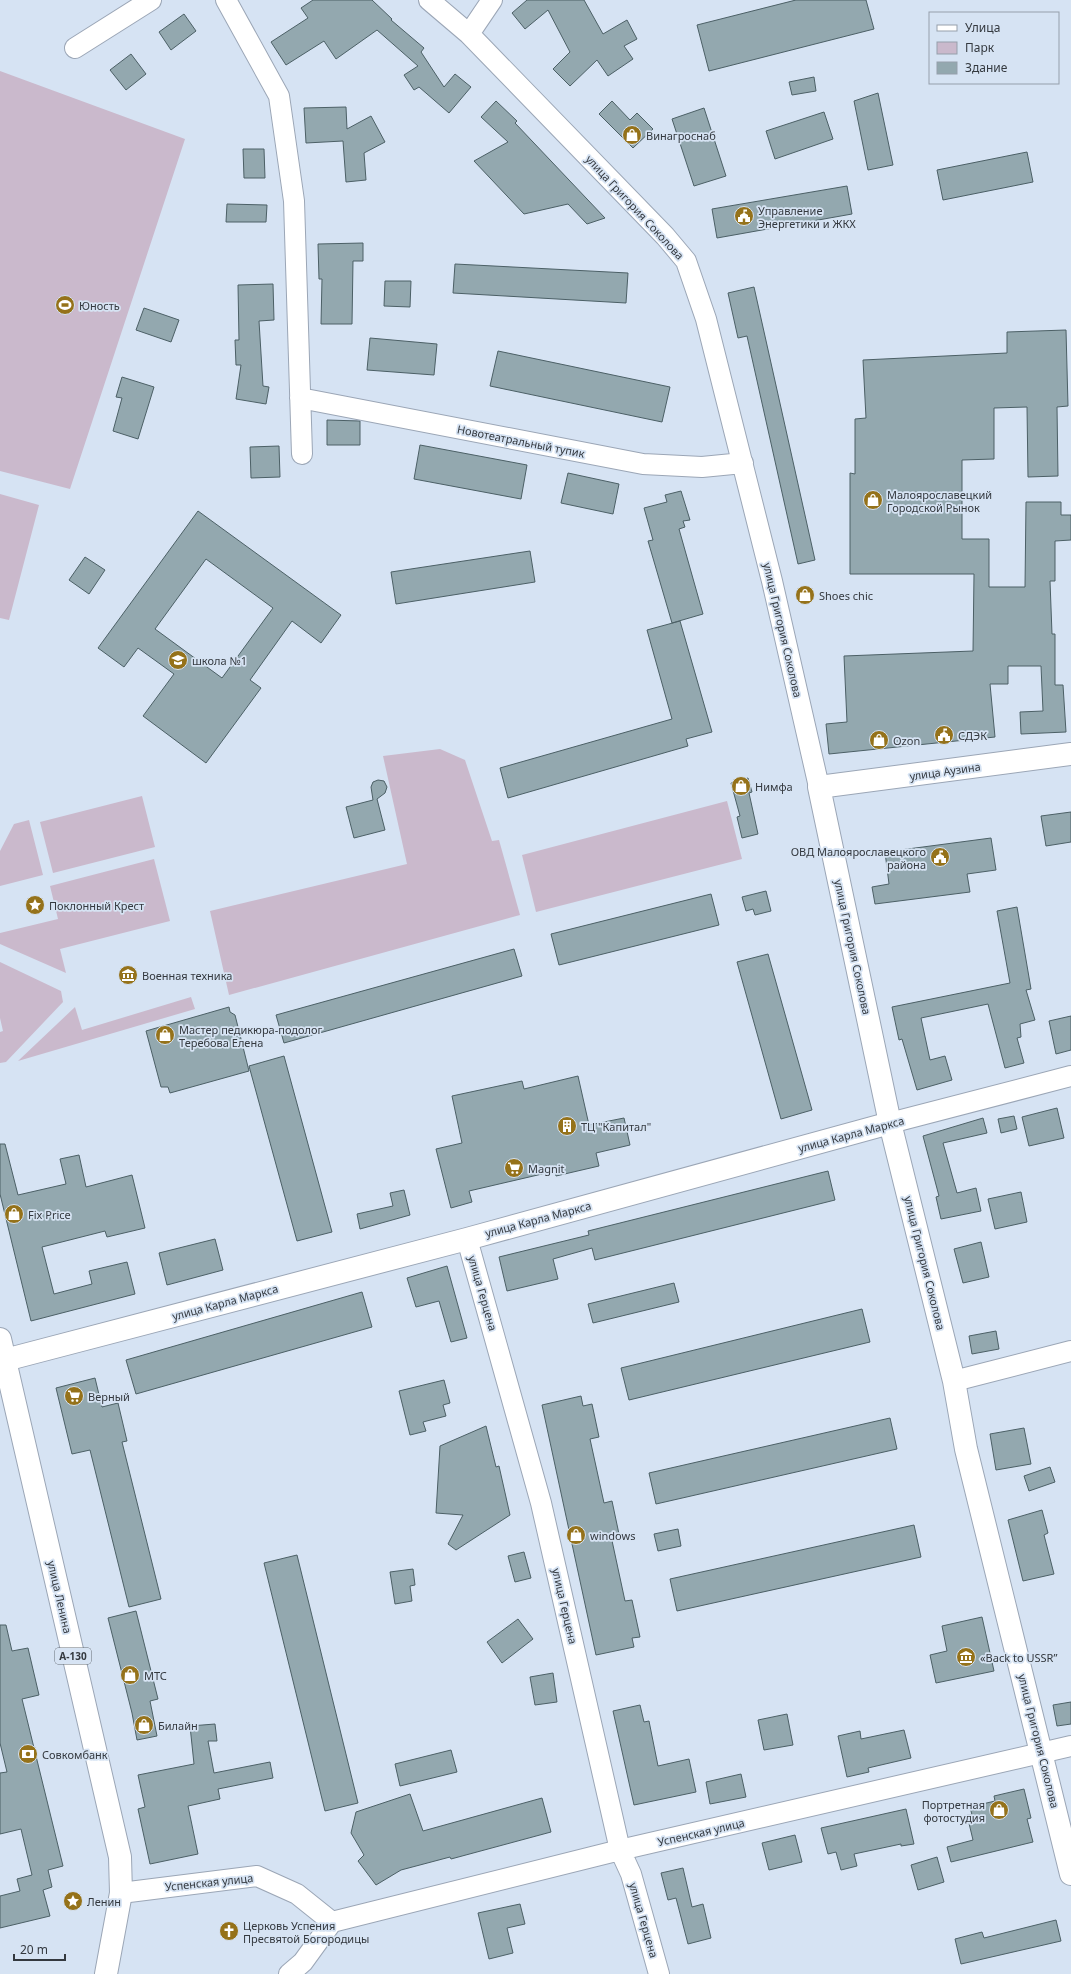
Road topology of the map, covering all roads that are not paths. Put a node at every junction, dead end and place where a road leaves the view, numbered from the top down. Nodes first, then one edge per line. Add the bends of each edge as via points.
1 (151, 0) edge
2 (226, 0) edge
3 (429, 0) edge
4 (492, 0) edge
5 (469, 34) junction
6 (75, 48) dead end
7 (300, 398) junction
8 (302, 454) dead end
9 (743, 463) junction
10 (1071, 754) edge
11 (819, 787) junction
12 (1071, 1076) edge
13 (890, 1123) junction
14 (467, 1239) junction
15 (0, 1339) edge
16 (1071, 1351) edge
17 (5, 1360) junction
18 (954, 1381) junction
19 (1071, 1746) edge
20 (1042, 1752) junction
21 (620, 1850) junction
22 (1071, 1874) edge
23 (121, 1893) junction
24 (332, 1922) junction
25 (106, 1974) edge
26 (289, 1974) edge
27 (659, 1974) edge

1 - 6 street
2 - 7 street via 279,96 294,201
3 - 5 street, улица Григория Соколова
4 - 5 street
5 - 9 street, улица Григория Соколова via 665,236 686,261 706,319
7 - 8 street
7 - 9 street, Новотеатральный тупик via 643,464 702,467
9 - 11 street, улица Григория Соколова
10 - 11 main road, улица Аузина
11 - 13 main road, улица Григория Соколова
12 - 13 street, улица Карла Маркса
13 - 14 main road, улица Карла Маркса
13 - 18 main road, улица Григория Соколова
14 - 17 main road, улица Карла Маркса
14 - 21 street, улица Герцена via 541,1503
15 - 17 main road, улица Ленина / А-130
16 - 18 street
17 - 23 main road, улица Ленина / А-130 via 120,1857
18 - 20 main road, улица Григория Соколова via 966,1449
19 - 20 street, Успенская улица
20 - 21 street, Успенская улица
20 - 22 main road, улица Григория Соколова
21 - 24 street, Успенская улица
21 - 27 street, улица Герцена via 631,1874
23 - 24 street, Успенская улица via 257,1876 297,1894
23 - 25 main road, улица Ленина / А-130
24 - 26 street via 303,1962

